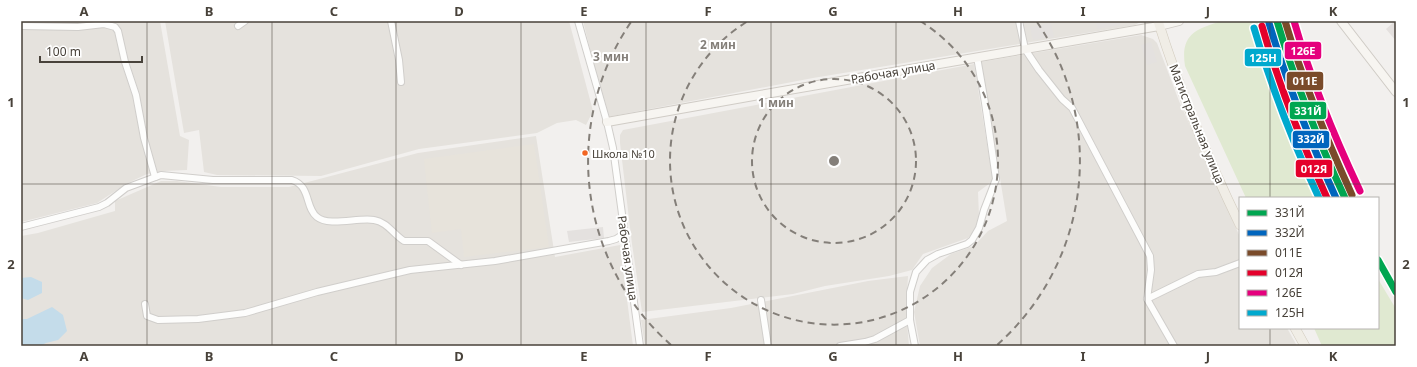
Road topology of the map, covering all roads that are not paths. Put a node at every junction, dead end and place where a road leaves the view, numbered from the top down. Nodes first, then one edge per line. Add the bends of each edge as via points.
1 (245, 21) edge
2 (391, 21) edge
3 (578, 21) edge
4 (1019, 21) edge
5 (1179, 21) edge
6 (1341, 21) edge
7 (1158, 24) edge
8 (21, 26) edge
9 (238, 26) dead end
10 (1025, 49) junction
11 (977, 57) junction
12 (402, 82) dead end
13 (1396, 92) edge
14 (607, 122) junction
15 (155, 177) junction
16 (1239, 223) edge
17 (21, 228) edge
18 (625, 234) junction
19 (1239, 263) edge
20 (461, 264) junction
21 (1147, 299) junction
22 (761, 300) dead end
23 (145, 304) dead end
24 (910, 320) junction
25 (1296, 329) edge
26 (640, 346) edge
27 (768, 346) edge
28 (840, 346) edge
29 (915, 346) edge
30 (1174, 346) edge
31 (1305, 346) edge

1 - 9 street
2 - 12 street
3 - 14 street, Рабочая улица
4 - 10 street
5 - 7 street, Рабочая улица
6 - 13 street
7 - 10 street, Рабочая улица
7 - 16 main road, Магистральная улица via 1182,92
8 - 15 street via 78,27 104,24 115,27 136,95
10 - 11 street, Рабочая улица
10 - 21 street via 1062,100 1072,108 1150,256 1152,270
11 - 14 street, Рабочая улица
11 - 24 street via 996,179 979,228 972,240 927,260 916,272 910,292
14 - 18 street, Рабочая улица
15 - 17 street via 126,188 99,207
15 - 20 street via 169,175 213,180 292,180 302,188 317,217 330,221 382,222 404,241 428,241
18 - 20 street via 609,241 494,261
18 - 26 street, Рабочая улица
19 - 21 street via 1216,272 1198,274
20 - 23 street via 400,272 256,310 198,319 152,319 147,316
21 - 30 street
22 - 27 street
24 - 28 street via 875,339
24 - 29 street
25 - 31 main road

